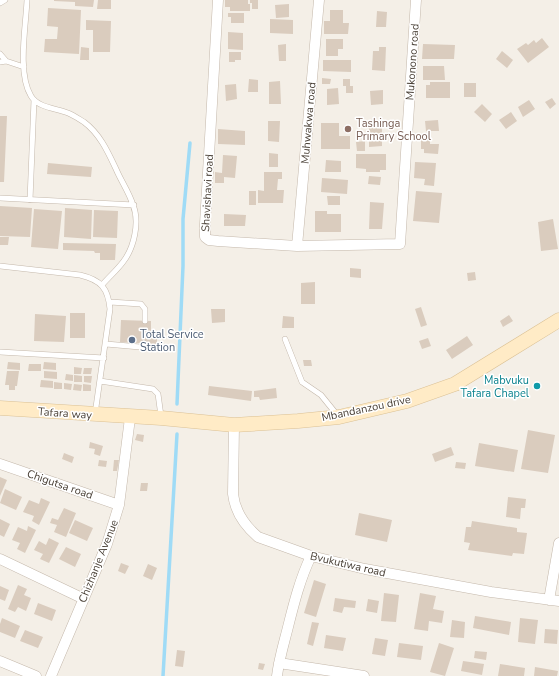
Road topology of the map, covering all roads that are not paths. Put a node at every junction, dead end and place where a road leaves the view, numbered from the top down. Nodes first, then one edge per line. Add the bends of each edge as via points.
1 (6, 0) edge
2 (28, 0) edge
3 (218, 0) edge
4 (319, 0) edge
5 (416, 0) edge
6 (0, 3) edge
7 (0, 54) edge
8 (3, 61) edge
9 (24, 67) junction
10 (34, 100) junction
11 (0, 198) edge
12 (30, 200) junction
13 (134, 205) junction
14 (400, 244) joint
15 (297, 246) junction
16 (0, 266) edge
17 (102, 285) junction
18 (110, 302) junction
19 (559, 320) edge
20 (145, 321) dead end
21 (285, 339) dead end
22 (144, 343) dead end
23 (106, 344) junction
24 (0, 352) edge
25 (104, 358) junction
26 (100, 381) junction
27 (0, 408) edge
28 (95, 415) junction
29 (339, 417) junction
30 (130, 418) junction
31 (161, 418) junction
32 (234, 425) junction
33 (0, 464) edge
34 (119, 505) junction
35 (559, 543) edge
36 (311, 556) junction
37 (0, 559) edge
38 (84, 599) junction
39 (549, 600) junction
40 (559, 601) edge
41 (0, 661) edge
42 (279, 663) junction
43 (36, 676) edge
44 (51, 676) edge
45 (277, 676) edge
46 (364, 676) edge

1 - 6 lane
2 - 9 lane
3 - 15 street, Shavishavi road via 205,237 214,241
4 - 15 street, Muhwakwa road
5 - 14 street, Mukonono road
7 - 8 lane
8 - 9 lane
9 - 10 lane via 27,87
10 - 12 lane
10 - 13 lane via 38,104 68,113 84,122 94,132 105,147
11 - 12 lane
12 - 13 lane
13 - 17 lane via 136,218 132,245 123,262
14 - 15 street, Shavishavi road
16 - 17 lane via 80,275
17 - 18 lane
18 - 20 lane via 141,304 145,309
18 - 23 lane
19 - 29 street, Mbandanzou drive via 456,384 407,401
21 - 29 lane via 302,382 321,395
22 - 23 lane via 140,348
23 - 25 lane
24 - 25 lane
25 - 26 lane
26 - 28 lane
26 - 31 lane via 154,389 158,394
27 - 28 street, Tafara way
28 - 30 street, Tafara way
29 - 32 street, Mbandanzou drive
30 - 31 street, Mbandanzou drive
30 - 34 street, Chizhanje Avenue
31 - 32 street, Mbandanzou drive
32 - 36 street, Bvukutiwa road via 233,494 234,504 241,519 258,537
33 - 34 street, Chigutsa road
34 - 38 street, Chizhanje Avenue via 108,544
35 - 39 street
36 - 39 street, Bvukutiwa road via 429,582
36 - 42 street via 295,598
37 - 38 street
38 - 44 street, Chizhanje Avenue
39 - 40 street, Bvukutiwa road
41 - 43 street
42 - 45 street
42 - 46 street

